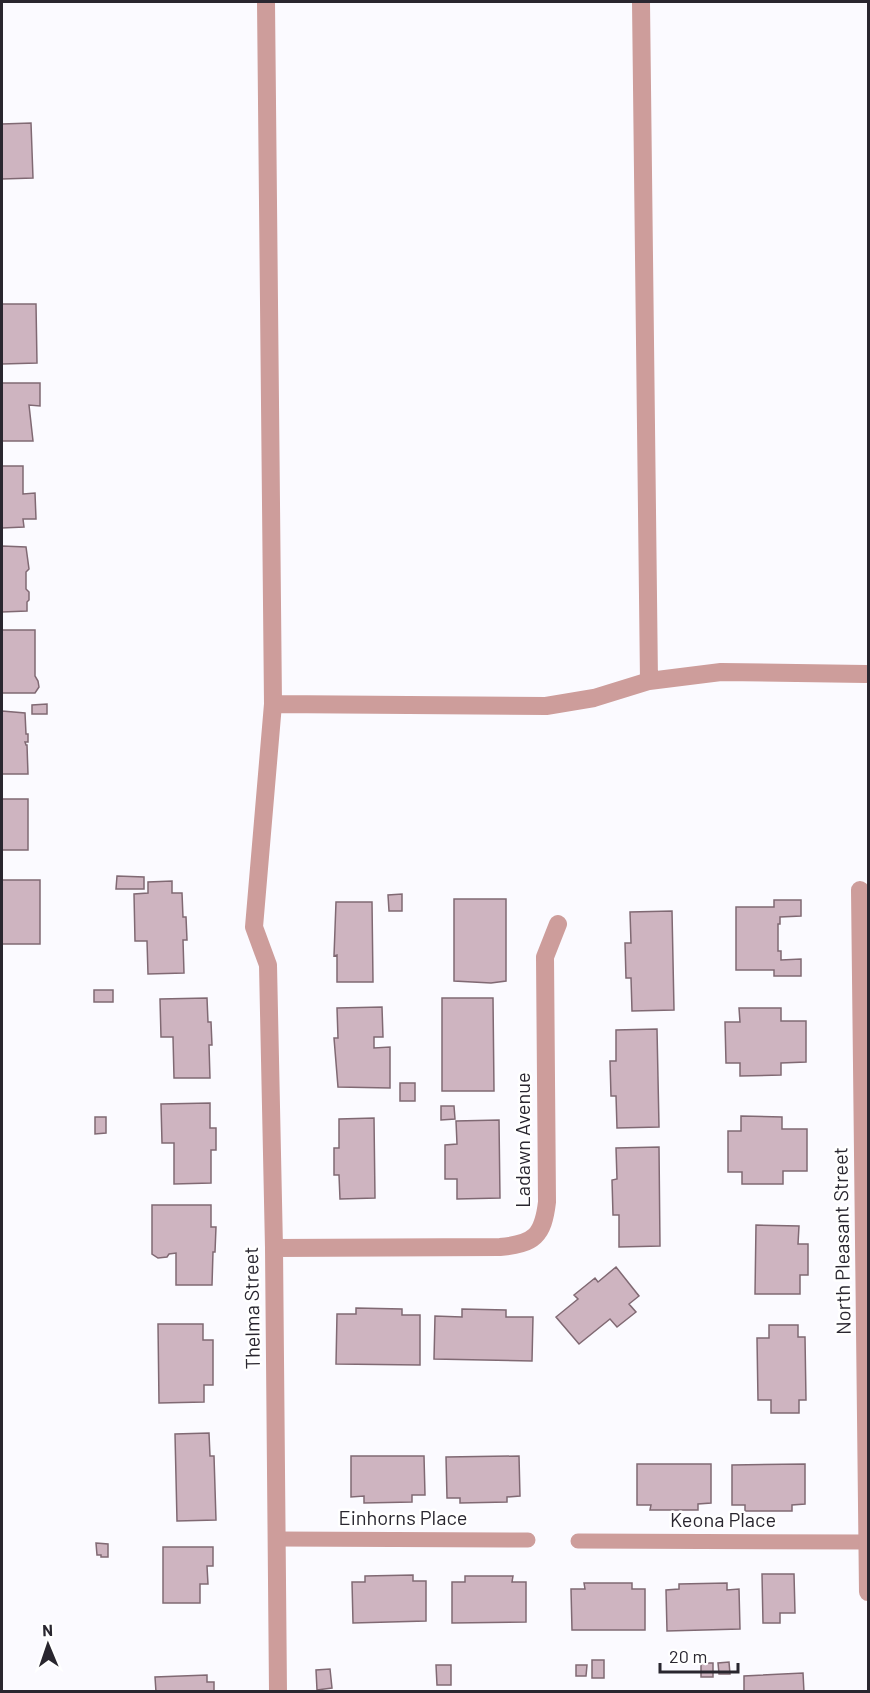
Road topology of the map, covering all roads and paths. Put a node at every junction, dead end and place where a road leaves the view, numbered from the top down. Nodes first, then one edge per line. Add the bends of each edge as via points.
1 (266, 2) edge
2 (641, 2) edge
3 (866, 674) dead end
4 (649, 681) junction
5 (273, 704) junction
6 (860, 890) dead end
7 (558, 924) dead end
8 (865, 968) edge
9 (274, 1248) junction
10 (277, 1539) junction
11 (528, 1540) dead end
12 (578, 1541) dead end
13 (867, 1542) edge
14 (868, 1592) edge
15 (278, 1692) edge

1 - 5 street
2 - 4 street
3 - 4 street via 721,672
4 - 5 street via 594,698 546,706
5 - 9 street, Thelma Street via 254,927 267,965
6 - 8 street, North Pleasant Street
7 - 9 street, Ladawn Avenue via 545,957 547,1202 545,1222 534,1238 500,1247
8 - 13 street, North Pleasant Street
9 - 10 street, Thelma Street
10 - 11 lane, Einhorns Place
10 - 15 street, Thelma Street
12 - 13 lane, Keona Place
13 - 14 street, North Pleasant Street

